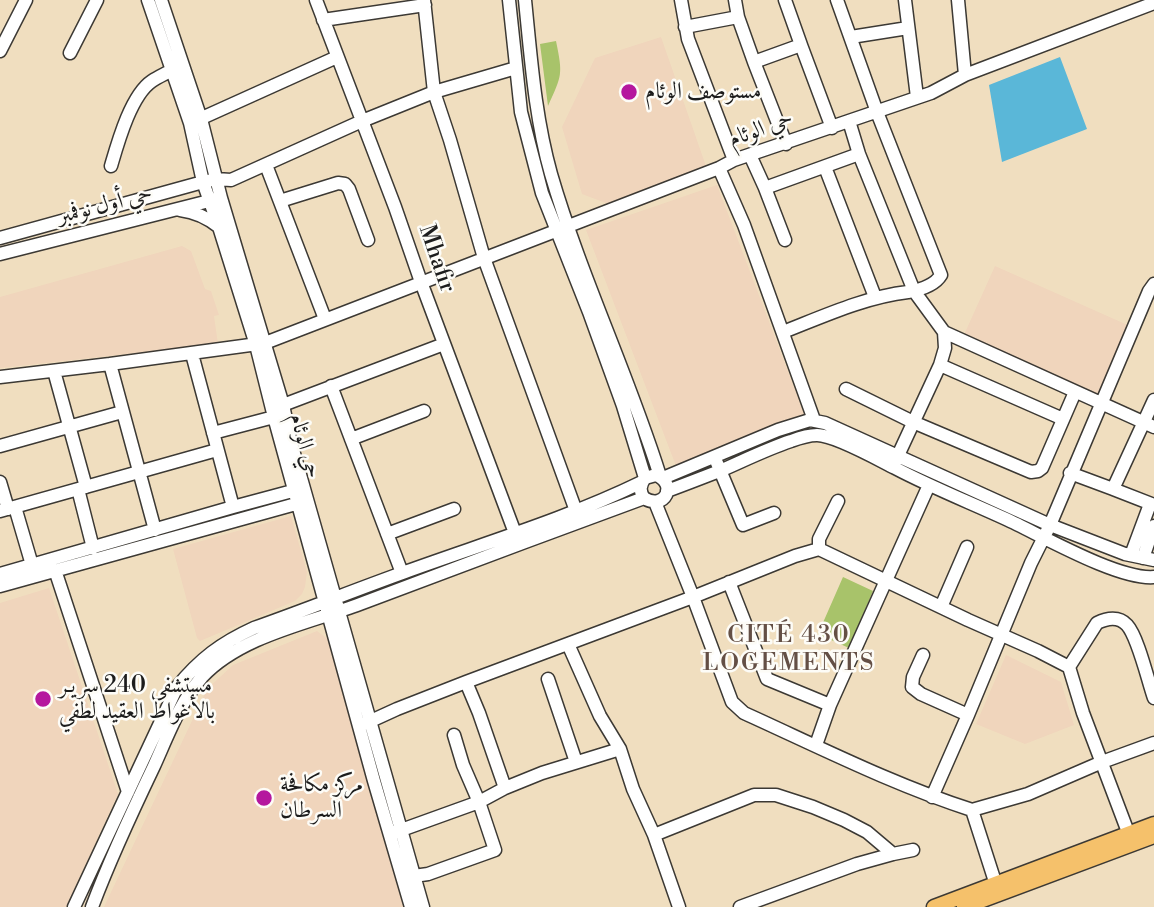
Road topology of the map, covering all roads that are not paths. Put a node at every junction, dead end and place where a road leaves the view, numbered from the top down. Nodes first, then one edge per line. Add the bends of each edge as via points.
1 (26, 0) edge
2 (97, 0) edge
3 (148, 0) edge
4 (162, 0) edge
5 (316, 0) edge
6 (509, 0) edge
7 (525, 0) edge
8 (681, 0) edge
9 (734, 0) edge
10 (785, 0) edge
11 (837, 0) edge
12 (905, 0) edge
13 (958, 0) edge
14 (425, 2) edge
15 (1154, 3) edge
16 (738, 17) junction
17 (323, 20) junction
18 (685, 27) junction
19 (908, 28) junction
20 (851, 37) junction
21 (801, 46) junction
22 (0, 51) edge
23 (69, 52) dead end
24 (337, 57) junction
25 (754, 62) junction
26 (516, 68) junction
27 (172, 70) junction
28 (965, 75) junction
29 (433, 92) junction
30 (917, 97) junction
31 (877, 112) junction
32 (196, 121) junction
33 (362, 121) junction
34 (849, 121) junction
35 (832, 128) junction
36 (786, 144) junction
37 (859, 154) junction
38 (750, 155) junction
39 (734, 160) junction
40 (266, 165) junction
41 (111, 166) dead end
42 (824, 167) junction
43 (719, 168) junction
44 (210, 180) junction
45 (231, 180) junction
46 (765, 188) junction
47 (216, 200) junction
48 (280, 201) junction
49 (176, 209) junction
50 (219, 227) junction
51 (562, 228) junction
52 (0, 238) edge
53 (368, 240) dead end
54 (785, 240) dead end
55 (0, 254) edge
56 (484, 258) junction
57 (421, 282) junction
58 (1154, 284) edge
59 (914, 291) junction
60 (875, 297) junction
61 (325, 319) junction
62 (783, 332) junction
63 (944, 332) junction
64 (260, 344) junction
65 (444, 344) junction
66 (192, 354) junction
67 (110, 364) junction
68 (940, 365) junction
69 (54, 371) junction
70 (0, 377) edge
71 (331, 386) junction
72 (846, 389) dead end
73 (1075, 392) junction
74 (1154, 400) edge
75 (1100, 403) junction
76 (283, 405) junction
77 (425, 411) dead end
78 (122, 412) junction
79 (274, 417) junction
80 (1063, 419) junction
81 (814, 420) junction
82 (913, 422) junction
83 (1151, 427) edge
84 (68, 428) junction
85 (213, 433) junction
86 (351, 439) junction
87 (0, 446) edge
88 (217, 450) junction
89 (714, 456) junction
90 (896, 461) junction
91 (720, 471) junction
92 (139, 473) junction
93 (1070, 473) junction
94 (643, 480) junction
95 (0, 482) edge
96 (663, 482) junction
97 (929, 485) junction
98 (82, 488) junction
99 (1113, 489) junction
100 (301, 495) junction
101 (650, 500) junction
102 (838, 501) dead end
103 (1152, 505) edge
104 (233, 506) junction
105 (8, 509) edge
106 (454, 509) dead end
107 (576, 511) junction
108 (774, 513) dead end
109 (1050, 525) junction
110 (1154, 526) edge
111 (155, 530) junction
112 (515, 533) junction
113 (387, 534) junction
114 (1043, 537) junction
115 (967, 547) dead end
116 (93, 548) junction
117 (819, 549) junction
118 (1143, 558) edge
119 (32, 565) junction
120 (55, 570) junction
121 (402, 573) junction
122 (0, 574) edge
123 (1153, 578) edge
124 (885, 580) junction
125 (729, 582) junction
126 (0, 586) edge
127 (693, 597) junction
128 (332, 607) junction
129 (941, 607) junction
130 (1002, 635) junction
131 (568, 644) junction
132 (923, 655) dead end
133 (1069, 667) junction
134 (548, 679) dead end
135 (466, 682) junction
136 (1154, 698) edge
137 (830, 705) junction
138 (968, 715) junction
139 (365, 724) junction
140 (454, 735) dead end
141 (1154, 743) edge
142 (816, 745) junction
143 (620, 749) junction
144 (576, 762) junction
145 (1102, 762) junction
146 (505, 788) junction
147 (128, 792) junction
148 (932, 797) junction
149 (479, 802) junction
150 (972, 810) junction
151 (1154, 824) edge
152 (395, 832) junction
153 (654, 835) junction
154 (1154, 836) edge
155 (1130, 838) junction
156 (913, 850) dead end
157 (893, 854) junction
158 (408, 877) junction
159 (998, 889) junction
160 (74, 907) edge
161 (92, 907) edge
162 (411, 907) edge
163 (422, 907) edge
164 (679, 907) edge
165 (740, 907) edge
166 (934, 907) edge
167 (964, 907) edge

1 - 22 street
2 - 23 street
3 - 27 street, حي الوئام
4 - 32 street, حي الوئام
5 - 17 street, Mhafir
6 - 26 street
7 - 51 street via 539,122
8 - 18 street
9 - 16 street
10 - 21 street
11 - 20 street
12 - 19 street
13 - 28 street
14 - 17 street
14 - 29 street
15 - 28 street, حي الوئام
16 - 18 street
16 - 25 street
17 - 24 street, Mhafir
18 - 39 street
19 - 20 street
19 - 30 street
20 - 31 street
21 - 25 street
21 - 35 street
24 - 32 street
24 - 33 street, Mhafir
25 - 36 street
26 - 29 street
26 - 51 street via 530,152 542,193
27 - 32 street, حي الوئام
27 - 41 street via 142,90
28 - 30 street, حي الوئام
29 - 33 street
29 - 56 street
30 - 31 street, حي الوئام
31 - 34 street, حي الوئام
31 - 59 street via 940,275 934,283
32 - 44 street, حي الوئام
33 - 40 street
33 - 57 street, Mhafir
34 - 35 street, حي الوئام
34 - 37 street
35 - 36 street, حي الوئام
36 - 38 street, حي الوئام
37 - 42 street
37 - 59 street
38 - 39 street, حي الوئام
38 - 46 street
39 - 43 street, حي الوئام
40 - 45 street
40 - 48 street
42 - 46 street
42 - 60 street
43 - 51 street, حي الوئام
43 - 62 street
44 - 45 street, حي أول نوفمبر
44 - 47 street, حي الوئام
44 - 52 street, حي أول نوفمبر
45 - 47 street
46 - 54 street
47 - 49 street, حي أول نوفمبر
47 - 50 street, حي الوئام
47 - 64 street, حي الوئام
48 - 53 street via 345,184
48 - 61 street
49 - 50 street via 203,216
49 - 55 street, حي أول نوفمبر
50 - 64 street, حي الوئام
51 - 56 street, حي الوئام
51 - 94 street via 623,406
51 - 96 street
56 - 57 street, حي الوئام
56 - 107 street
57 - 61 street, حي الوئام
57 - 65 street, Mhafir
58 - 75 street
59 - 60 street
59 - 63 street
60 - 62 street
61 - 64 street, حي الوئام
62 - 81 street
63 - 68 street
63 - 73 street
64 - 66 street
64 - 76 street, حي الوئام
64 - 79 street, حي الوئام
65 - 71 street
65 - 112 street, Mhafir
66 - 67 street
66 - 85 street
67 - 69 street
67 - 78 street
68 - 80 street
68 - 82 street
69 - 70 street
69 - 84 street
71 - 76 street
71 - 86 street
72 - 82 street
73 - 75 street
73 - 80 street
74 - 83 street
75 - 83 street
75 - 93 street
76 - 100 street, حي الوئام
77 - 86 street
78 - 84 street
78 - 92 street
79 - 85 street
79 - 100 street, حي الوئام
80 - 82 street via 1042,468 1031,472
81 - 89 street
81 - 90 street
82 - 90 street
83 - 99 street
84 - 87 street
84 - 98 street
85 - 88 street
86 - 113 street
88 - 92 street
88 - 104 street
89 - 91 street
89 - 96 street
90 - 91 street via 817,435 767,449
90 - 97 street
90 - 109 street
91 - 96 street
91 - 108 street via 743,525
92 - 98 street
92 - 111 street
93 - 99 street
93 - 109 street
94 - 96 street via 651,475
94 - 101 street via 640,491
94 - 107 street
95 - 105 street
96 - 101 street via 663,499
97 - 114 street
97 - 124 street
98 - 105 street
98 - 116 street
99 - 103 street
100 - 104 street
100 - 120 street
100 - 128 street, حي الوئام
101 - 127 street
101 - 128 street
102 - 117 street via 819,539
103 - 118 street
104 - 111 street
105 - 119 street
106 - 113 street
107 - 112 street
109 - 114 street
109 - 118 street
110 - 118 street
111 - 116 street
112 - 121 street
113 - 121 street
114 - 123 street via 1130,575
114 - 130 street
115 - 129 street
116 - 119 street
117 - 124 street
117 - 125 street
119 - 122 street
120 - 126 street
120 - 147 street
121 - 128 street
124 - 129 street
124 - 137 street
125 - 127 street
125 - 137 street via 767,679
127 - 131 street
127 - 142 street via 732,702 744,713
128 - 139 street, حي الوئام
128 - 147 street via 254,628 212,651 194,667 177,687
128 - 161 street via 239,650 208,672 189,694
129 - 130 street
130 - 133 street
130 - 138 street
131 - 135 street
131 - 143 street
132 - 138 street via 912,687
133 - 136 street via 1097,623 1121,620 1137,644
133 - 145 street
134 - 144 street
135 - 139 street
135 - 146 street
137 - 142 street
138 - 148 street
139 - 152 street, حي الوئام
140 - 149 street
141 - 145 street
142 - 148 street
143 - 144 street
143 - 153 street
144 - 146 street
145 - 150 street via 1028,794
145 - 155 street
146 - 149 street
147 - 160 street
148 - 150 street
149 - 152 street
149 - 158 street via 495,850
150 - 159 street
151 - 155 main road
152 - 158 street, حي الوئام
153 - 157 street via 754,795 776,795 844,820
153 - 164 street
154 - 155 main road
155 - 159 main road
156 - 157 street
157 - 165 street
158 - 162 street, حي الوئام
158 - 163 street, حي الوئام
159 - 166 main road
159 - 167 main road

